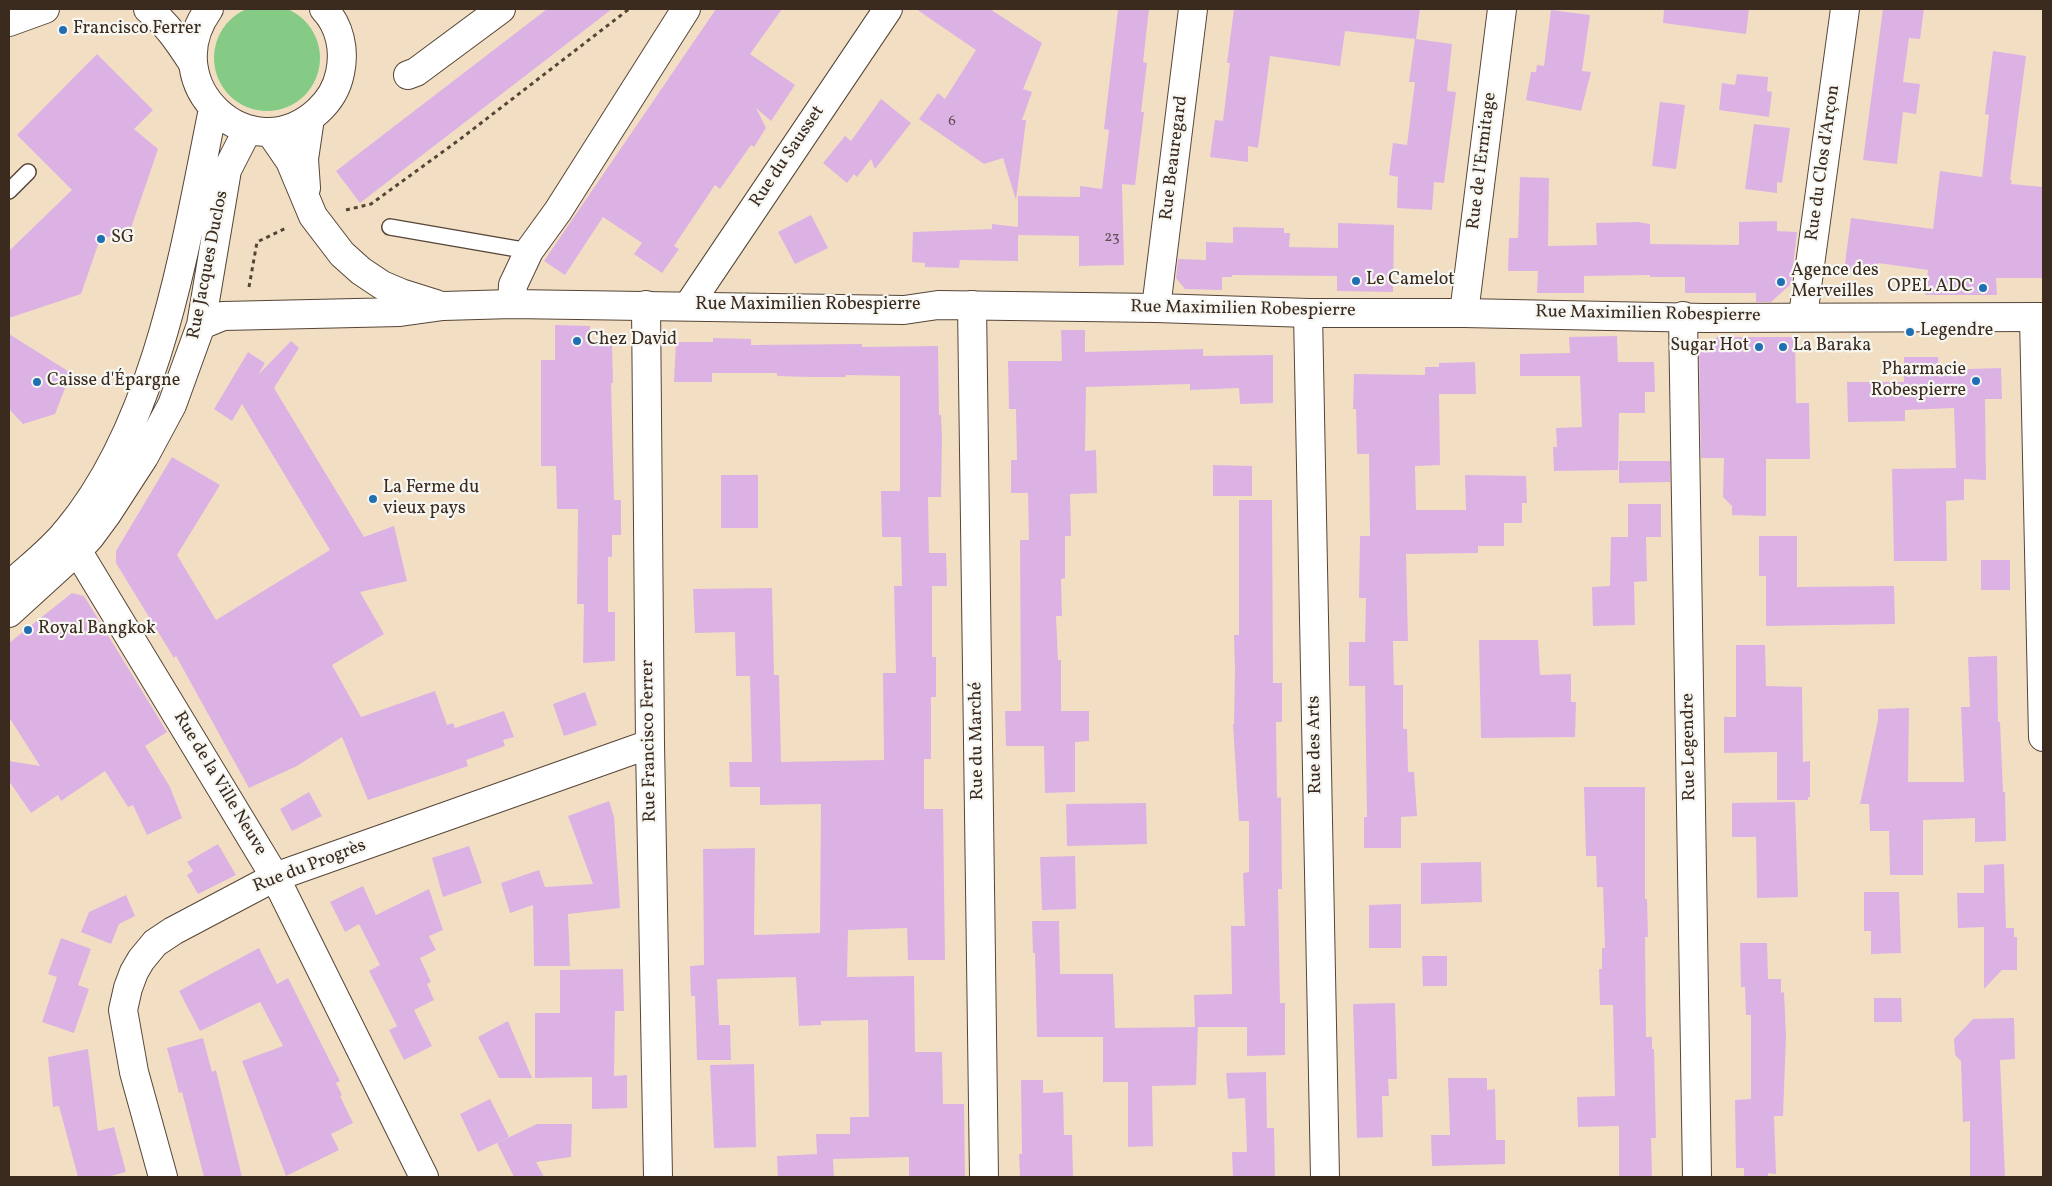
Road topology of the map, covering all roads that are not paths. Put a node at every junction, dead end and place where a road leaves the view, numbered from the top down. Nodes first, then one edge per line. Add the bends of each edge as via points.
1 (45, 9) edge
2 (148, 9) edge
3 (209, 9) edge
4 (324, 9) edge
5 (501, 9) edge
6 (686, 9) edge
7 (888, 9) edge
8 (1193, 9) edge
9 (1502, 9) edge
10 (1845, 9) edge
11 (9, 22) edge
12 (192, 62) junction
13 (408, 75) dead end
14 (213, 109) junction
15 (310, 118) junction
16 (259, 130) junction
17 (28, 172) dead end
18 (9, 191) edge
19 (306, 202) junction
20 (390, 227) dead end
21 (529, 251) junction
22 (512, 304) junction
23 (646, 305) junction
24 (972, 305) junction
25 (443, 306) junction
26 (688, 306) junction
27 (1156, 308) junction
28 (1464, 313) junction
29 (1308, 314) junction
30 (1683, 316) junction
31 (1803, 316) junction
32 (2039, 317) edge
33 (201, 325) junction
34 (72, 542) junction
35 (9, 586) edge
36 (9, 613) edge
37 (2043, 737) edge
38 (650, 744) junction
39 (275, 877) junction
40 (163, 1177) edge
41 (424, 1177) edge
42 (658, 1177) edge
43 (984, 1177) edge
44 (1325, 1177) edge
45 (1697, 1177) edge

1 - 11 street
2 - 12 street via 171,30
3 - 12 street via 198,26
4 - 15 street via 340,37 343,60 338,82 327,103
5 - 13 street
6 - 21 street via 558,211
7 - 26 street, Rue du Sausset
8 - 27 street, Rue Beauregard
9 - 28 street, Rue de l'Ermitage
10 - 31 street, Rue du Clos d'Arçon
12 - 14 street via 199,88
14 - 16 street via 227,120
14 - 34 street, Rue Jacques Duclos via 158,351 120,446
15 - 16 street via 291,128
15 - 19 street, Rue Maximilien Robespierre via 304,159
16 - 19 street, Rue Maximilien Robespierre via 290,161
16 - 33 street, Rue Jacques Duclos via 228,170
17 - 18 lane
19 - 25 street, Rue Maximilien Robespierre via 326,235 361,271 382,286
20 - 21 lane
21 - 22 street via 513,285
22 - 23 street, Rue Maximilien Robespierre
22 - 25 street, Rue Maximilien Robespierre
23 - 26 street, Rue Maximilien Robespierre
23 - 38 street, Rue Francisco Ferrer
24 - 26 street, Rue Maximilien Robespierre via 904,310
24 - 27 street, Rue Maximilien Robespierre
24 - 43 street, Rue du Marché
25 - 33 street, Rue Maximilien Robespierre via 400,312 223,316
27 - 29 street, Rue Maximilien Robespierre
28 - 29 street, Rue Maximilien Robespierre
28 - 30 street, Rue Maximilien Robespierre
29 - 44 street, Rue des Arts
30 - 31 street, Rue Maximilien Robespierre
30 - 45 street, Rue Legendre
31 - 32 street, Rue Maximilien Robespierre
32 - 37 street
33 - 34 street, Rue Jacques Duclos via 160,430 107,514
34 - 35 street, Rue Jacques Duclos
34 - 36 street, Rue Jacques Duclos
34 - 39 street, Rue de la Ville Neuve
38 - 39 street, Rue du Progrès
38 - 42 street, Rue Francisco Ferrer
39 - 40 street, Rue du Progrès via 155,943 141,960 128,988 123,1010 125,1029
39 - 41 street, Rue de la Ville Neuve

